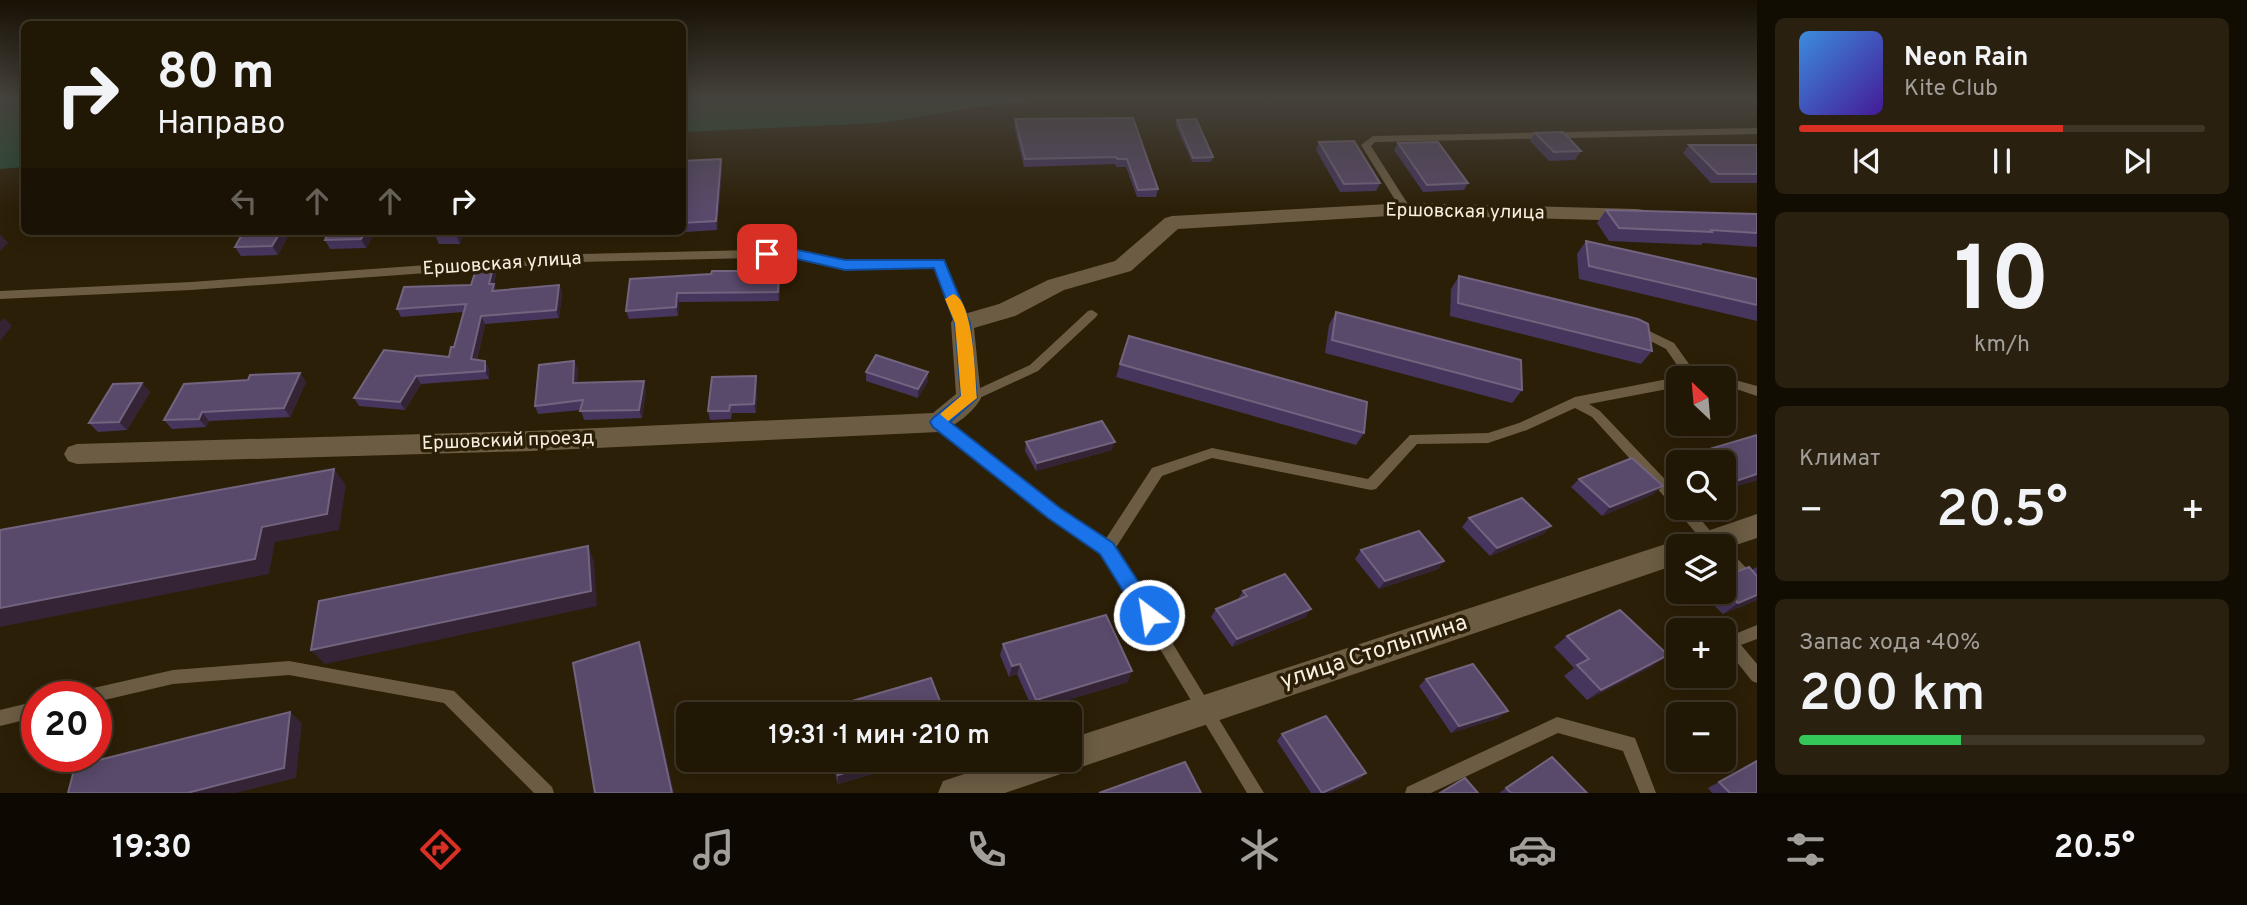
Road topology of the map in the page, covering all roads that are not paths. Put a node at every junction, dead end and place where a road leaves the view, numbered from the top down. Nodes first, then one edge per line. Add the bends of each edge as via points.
1 (1565, 135) edge
2 (1406, 209) junction
3 (1662, 216) edge
4 (0, 295) edge
5 (1092, 314) dead end
6 (962, 323) junction
7 (1630, 325) edge
8 (1684, 366) edge
9 (1666, 384) edge
10 (1736, 385) edge
11 (1757, 391) edge
12 (969, 398) junction
13 (1575, 402) junction
14 (939, 422) junction
15 (76, 454) dead end
16 (1666, 489) edge
17 (1757, 526) edge
18 (1736, 536) edge
19 (1107, 549) junction
20 (1666, 556) edge
21 (1736, 569) edge
22 (1757, 589) edge
23 (1757, 632) edge
24 (1757, 677) edge
25 (112, 691) edge
26 (1205, 710) junction
27 (21, 713) edge
28 (0, 718) edge
29 (1082, 751) edge
30 (1019, 772) edge
31 (546, 793) edge
32 (955, 793) edge
33 (1256, 793) edge
34 (1413, 793) edge
35 (1648, 793) edge

1 - 2 lane via 1373,139 1366,145
2 - 3 street, Ершовская улица
2 - 6 street, Ершовская улица via 1172,223 1123,265 1056,285 1007,310
4 - 6 lane, Ершовская улица via 580,258 793,253 845,265 939,264
5 - 12 lane via 1034,368
6 - 12 street
7 - 8 lane via 1670,346
9 - 13 lane
10 - 11 lane
12 - 14 street
13 - 16 lane via 1596,414
13 - 19 lane via 1488,438 1413,439 1371,485 1212,453 1157,472
14 - 15 street, Ершовский проезд via 531,441
14 - 19 lane
17 - 18 street
19 - 26 lane
20 - 26 street, улица Столыпина
21 - 22 lane
23 - 24 lane via 1730,643
25 - 31 lane via 173,677 289,667 448,696
26 - 29 street, улица Столыпина
26 - 33 lane
27 - 28 lane
30 - 32 street
34 - 35 lane via 1557,725 1629,744

